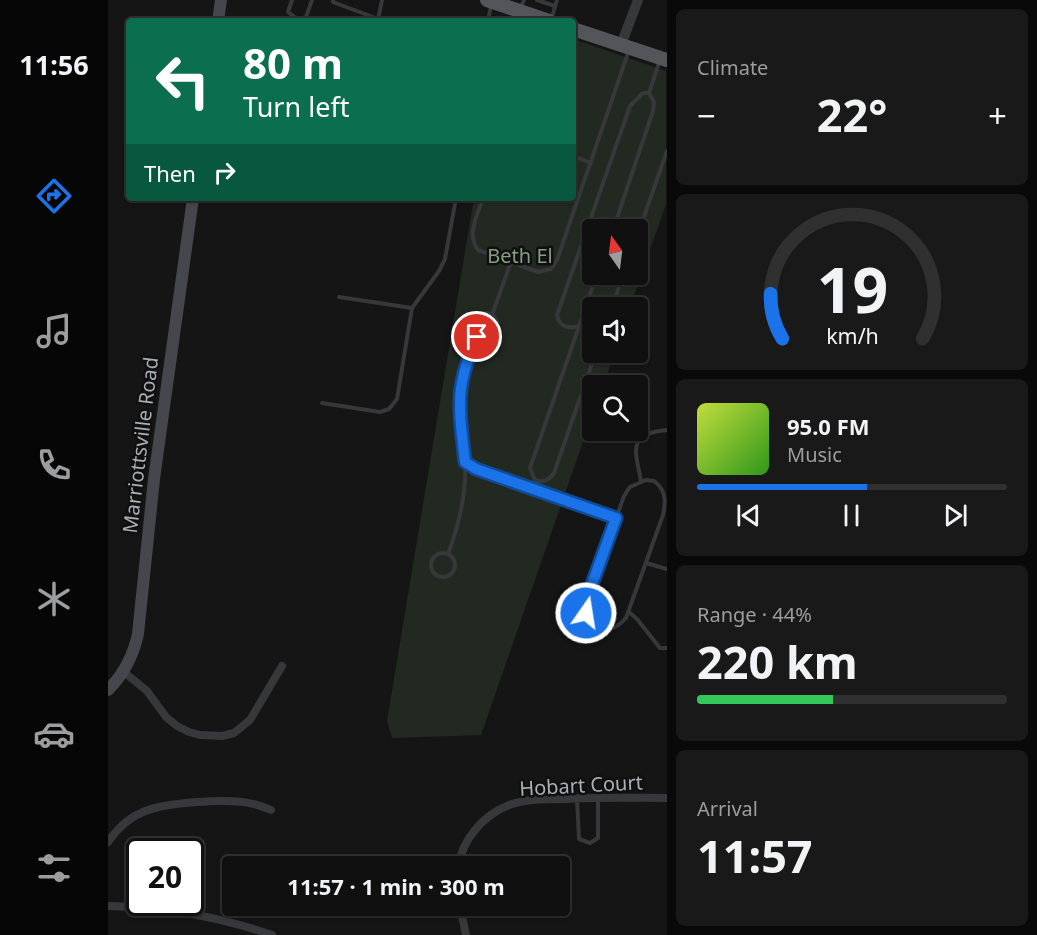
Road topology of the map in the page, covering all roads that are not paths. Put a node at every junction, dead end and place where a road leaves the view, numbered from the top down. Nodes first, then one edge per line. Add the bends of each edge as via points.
1 (221, 0) edge
2 (292, 0) edge
3 (312, 0) edge
4 (333, 0) edge
5 (382, 0) edge
6 (537, 0) edge
7 (557, 0) edge
8 (638, 0) edge
9 (489, 1) edge
10 (555, 6) junction
11 (523, 9) edge
12 (218, 18) edge
13 (295, 18) edge
14 (304, 18) edge
15 (373, 18) edge
16 (378, 18) edge
17 (488, 18) edge
18 (543, 18) edge
19 (551, 18) edge
20 (576, 30) edge
21 (625, 46) junction
22 (663, 59) edge
23 (649, 93) junction
24 (666, 151) edge
25 (576, 157) edge
26 (591, 163) junction
27 (193, 201) edge
28 (455, 201) edge
29 (482, 201) edge
30 (617, 219) edge
31 (642, 219) edge
32 (511, 262) junction
33 (593, 285) edge
34 (339, 297) dead end
35 (412, 308) junction
36 (492, 315) junction
37 (579, 326) junction
38 (477, 337) junction
39 (592, 363) edge
40 (322, 403) dead end
41 (666, 430) edge
42 (465, 462) junction
43 (537, 481) junction
44 (641, 481) junction
45 (534, 489) junction
46 (665, 510) edge
47 (616, 518) junction
48 (448, 554) junction
49 (646, 563) junction
50 (666, 569) edge
51 (629, 612) junction
52 (666, 648) edge
53 (282, 666) dead end
54 (124, 672) junction
55 (108, 690) edge
56 (598, 797) junction
57 (577, 798) junction
58 (666, 798) edge
59 (271, 810) dead end
60 (108, 842) edge
61 (462, 856) edge
62 (108, 906) edge
63 (462, 916) edge
64 (272, 935) edge
65 (466, 935) edge

1 - 12 main road
2 - 13 lane via 288,12
3 - 14 lane
4 - 15 lane
5 - 16 lane
6 - 10 lane
7 - 10 lane
8 - 21 street
9 - 11 main road
9 - 17 lane
10 - 19 lane
11 - 18 main road
20 - 21 main road
21 - 22 main road
21 - 26 lane
22 - 23 lane
23 - 30 lane via 653,97 653,111
23 - 37 lane via 643,93 630,106 557,315 560,324
24 - 31 lane
25 - 26 lane
26 - 32 lane via 554,266 538,272
27 - 54 main road, Marriottsville Road via 154,479 139,627
28 - 35 lane via 445,259
29 - 32 lane via 472,232 474,245
32 - 36 lane
33 - 37 lane
34 - 35 lane
35 - 40 lane via 400,393 393,405 380,412
36 - 38 lane via 497,323 496,332 489,338
36 - 38 lane via 480,314 473,320 472,329
37 - 43 lane via 530,468
38 - 42 lane via 460,383
39 - 43 lane via 554,473 546,481
41 - 44 lane via 647,433 639,440 636,453
42 - 45 lane
42 - 48 lane via 463,498
43 - 45 lane
44 - 46 lane via 660,485
44 - 47 lane via 630,487
45 - 47 lane
46 - 49 lane
47 - 51 lane via 585,606 592,626 608,630 619,625
48 - 48 lane via 438,554 432,560 431,569 440,578 451,575 455,567
49 - 50 lane
49 - 51 lane
51 - 52 lane via 660,648
53 - 54 street via 250,720 234,733 222,736 200,735 177,726 147,691
54 - 55 main road, Marriottsville Road
56 - 57 street, Hobart Court
56 - 57 lane via 598,838 590,843 579,839
56 - 58 street, Hobart Court
57 - 61 street, Hobart Court via 520,802 497,811 467,840
59 - 60 street via 237,802 157,807 129,820
62 - 64 street via 187,914
63 - 65 street

